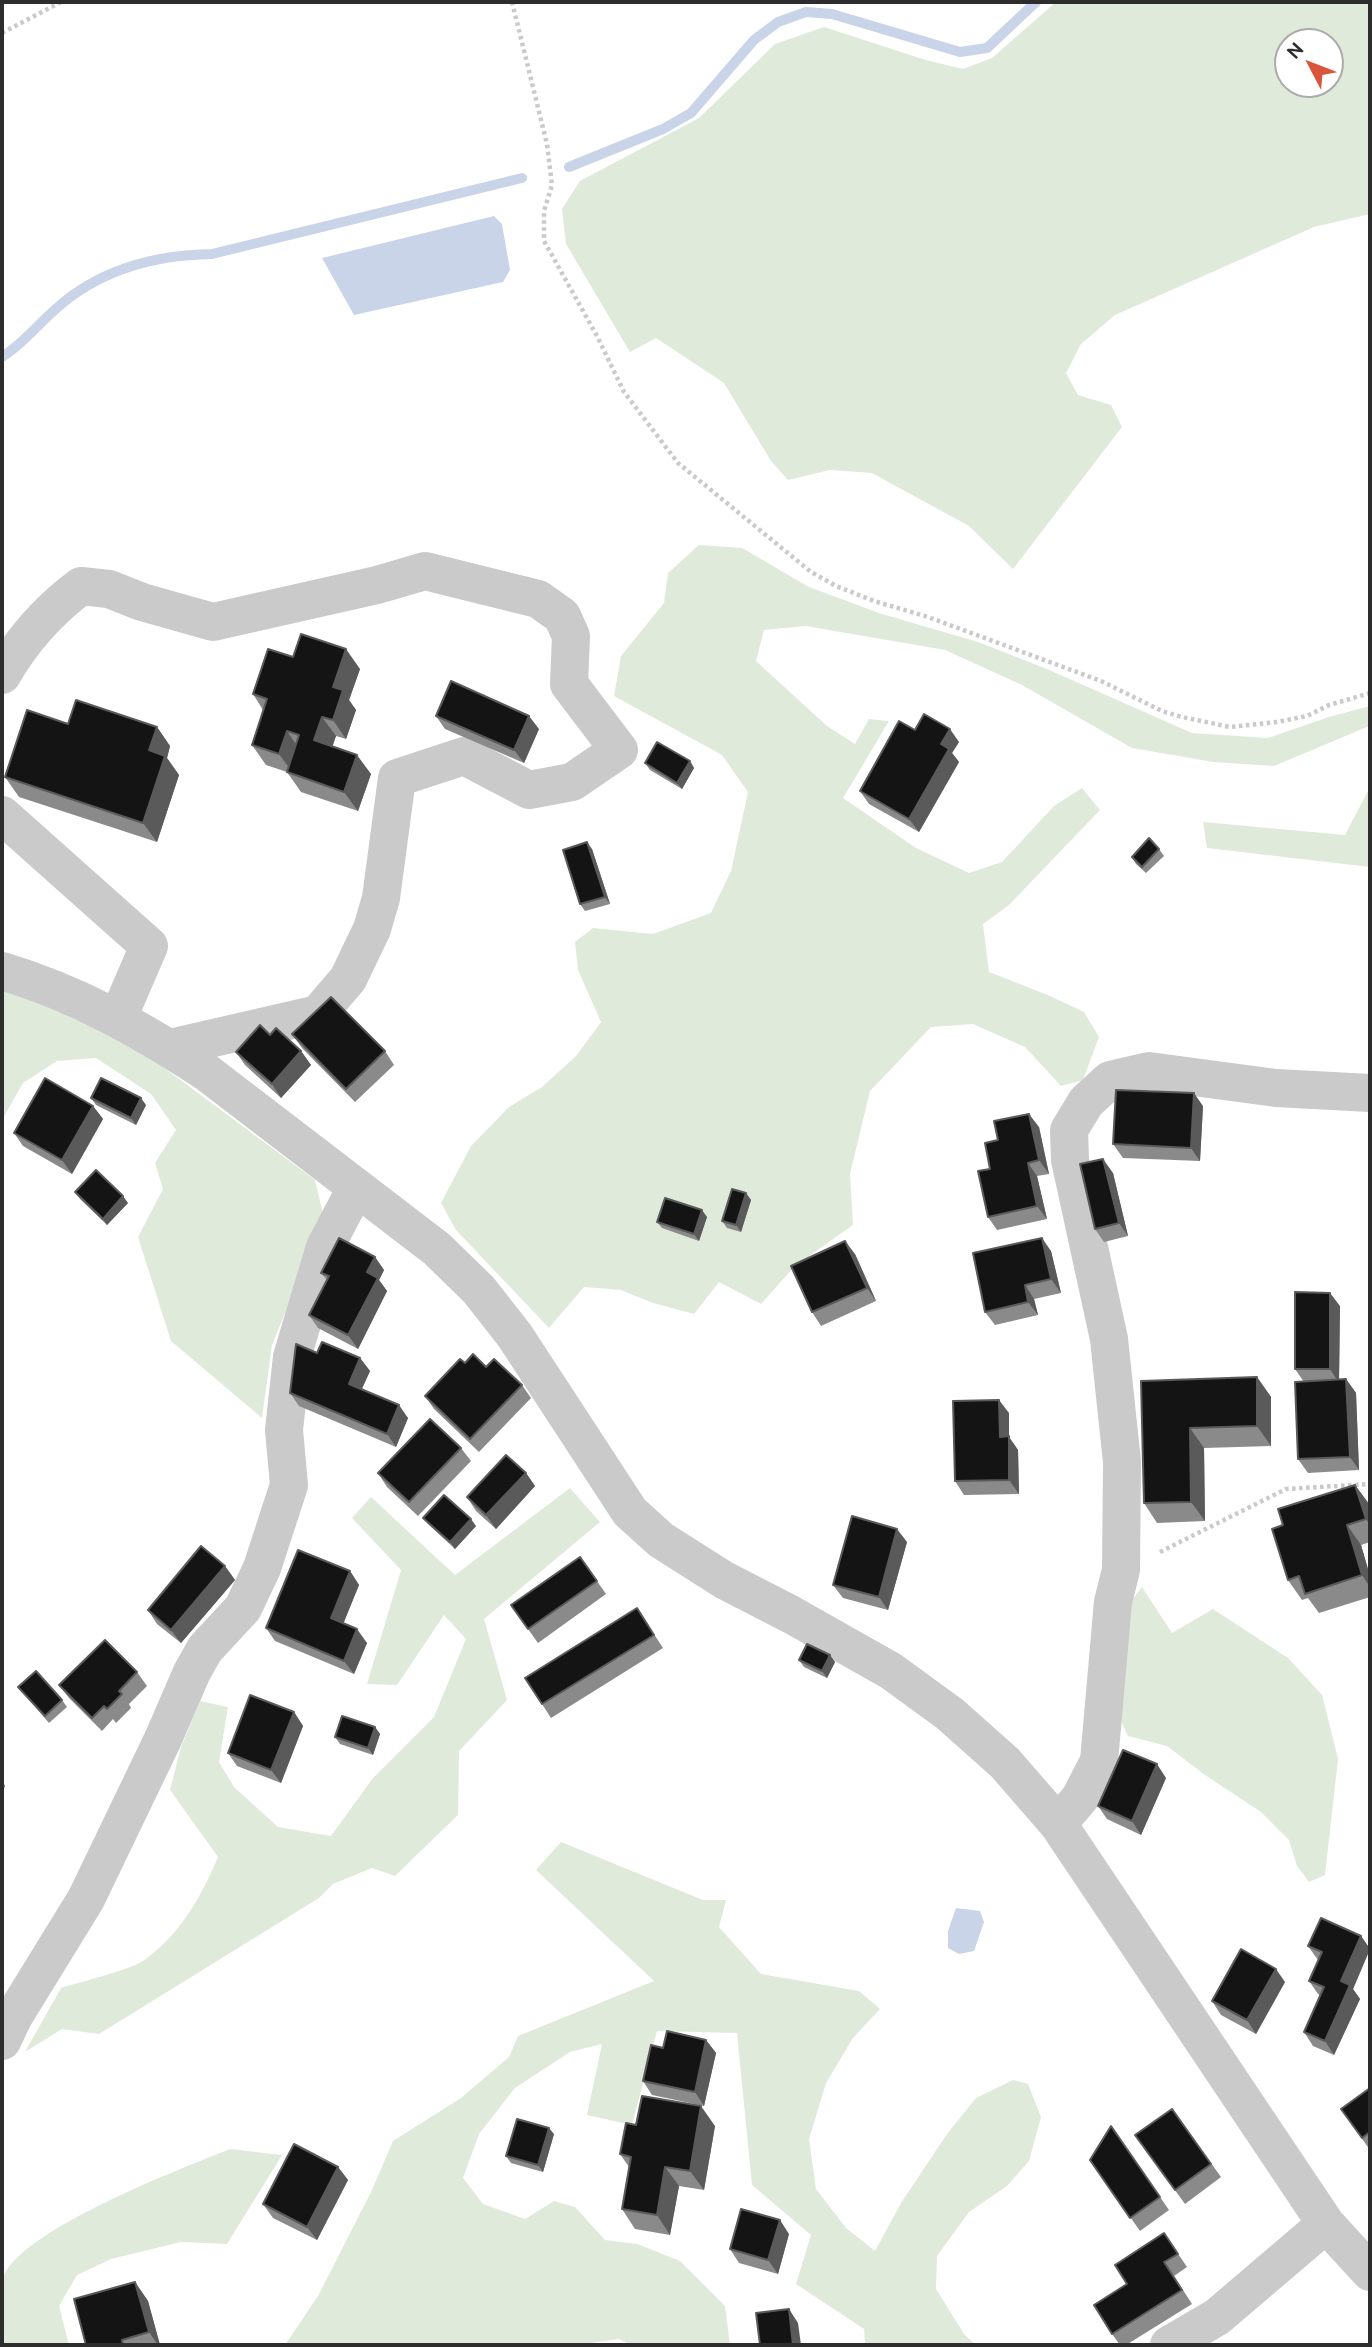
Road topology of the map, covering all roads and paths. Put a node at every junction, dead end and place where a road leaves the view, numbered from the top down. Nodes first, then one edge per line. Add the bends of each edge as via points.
1 (61, 2) edge
2 (512, 2) edge
3 (2, 33) edge
4 (2, 675) edge
5 (1370, 693) edge
6 (2, 815) edge
7 (2, 971) edge
8 (118, 1018) junction
9 (170, 1048) junction
10 (1370, 1093) edge
11 (356, 1188) junction
12 (1370, 1484) edge
13 (1121, 1570) junction
14 (1058, 1824) junction
15 (6, 2021) edge
16 (1326, 2224) junction
17 (1370, 2272) edge
18 (1169, 2345) edge

1 - 3 path
2 - 5 path via 547,144 552,185 544,211 544,241 624,393 678,463 811,572 874,601 1101,681 1182,717 1230,727 1277,722
4 - 9 street via 57,604 81,586 109,589 213,622 425,571 538,600 562,616 571,636 569,684 619,750 572,782 529,790 464,756 397,778 382,898 348,979 318,1014
6 - 8 street via 149,946
7 - 8 street
8 - 9 street
9 - 11 street
10 - 13 street via 1276,1088 1149,1071 1110,1080 1086,1102 1069,1130 1070,1160 1109,1339 1122,1462
11 - 14 street via 437,1249 479,1290 515,1336 630,1513 661,1540 724,1580 891,1671 950,1714 1005,1763
11 - 15 street via 325,1247 292,1357 284,1430 289,1485 262,1568 243,1608 205,1649 192,1672 86,1899
12 - 13 path via 1286,1489
13 - 14 street via 1113,1602 1099,1761 1080,1798
14 - 16 street
16 - 17 street
16 - 18 street via 1217,2317

